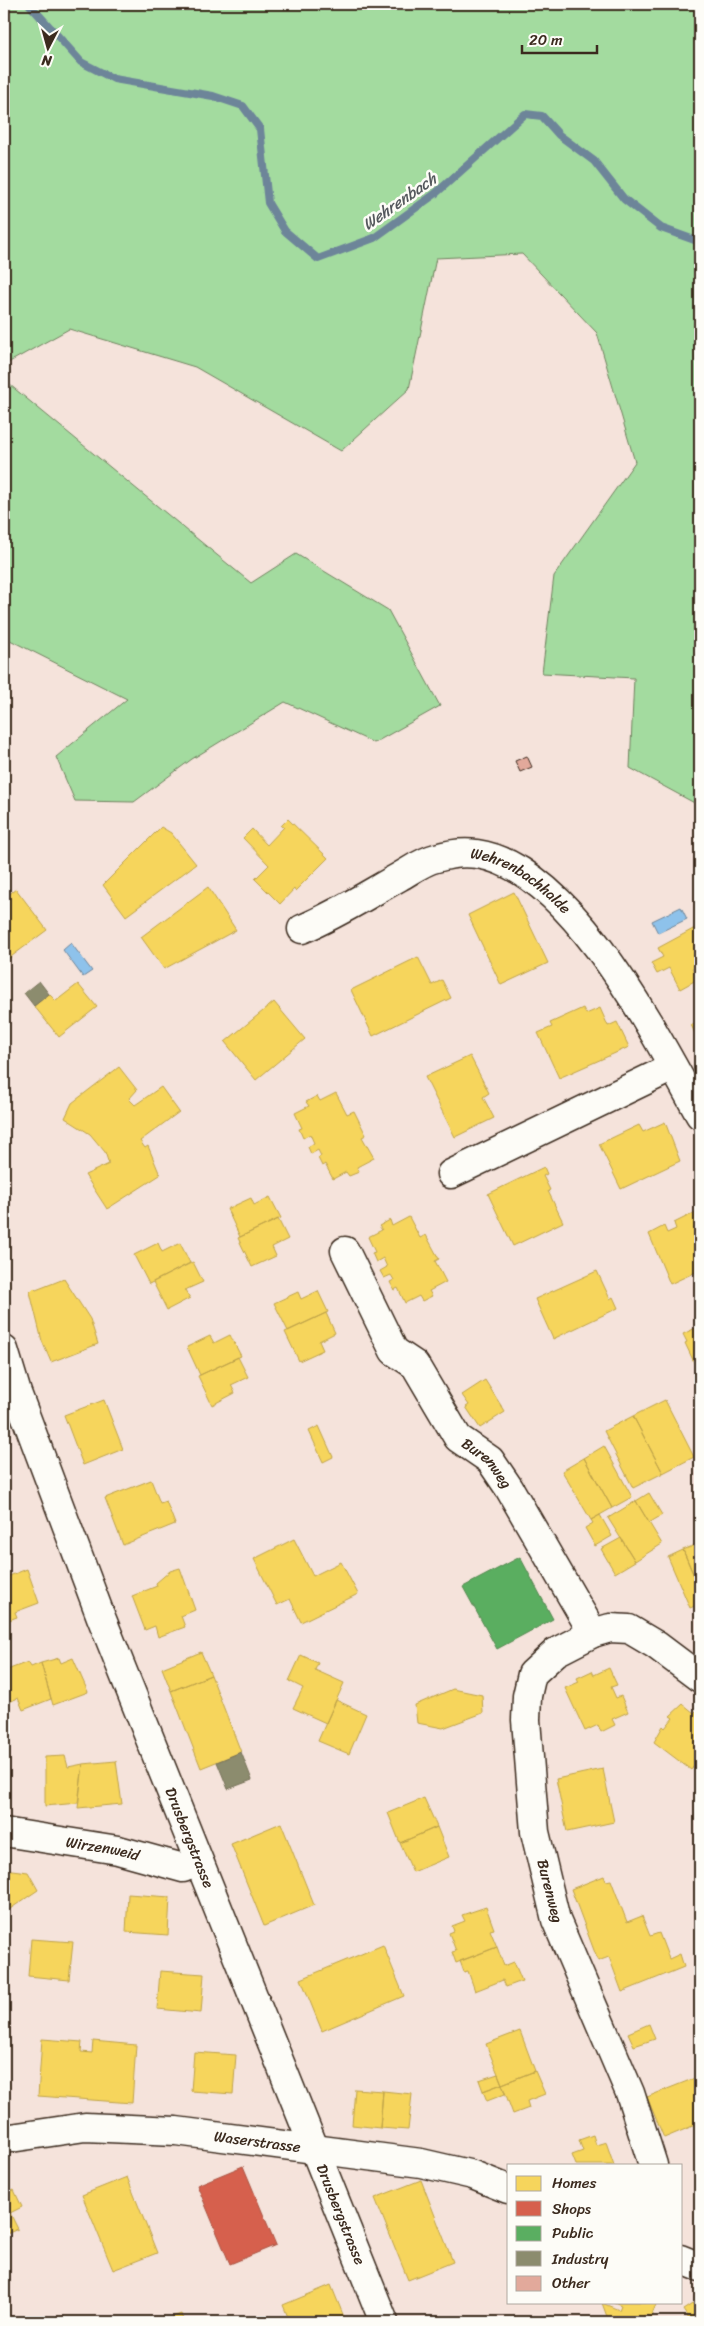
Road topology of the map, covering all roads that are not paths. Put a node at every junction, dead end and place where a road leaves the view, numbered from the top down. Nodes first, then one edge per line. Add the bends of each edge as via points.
1 (302, 929) dead end
2 (673, 1067) junction
3 (700, 1115) edge
4 (451, 1174) dead end
5 (345, 1251) dead end
6 (4, 1350) edge
7 (593, 1633) junction
8 (700, 1678) edge
9 (4, 1832) edge
10 (198, 1862) junction
11 (4, 2139) edge
12 (316, 2149) junction
13 (653, 2164) edge
14 (507, 2188) edge
15 (682, 2260) edge
16 (700, 2267) edge
17 (384, 2322) edge

1 - 2 street, Wehrenbachhalde via 433,858 476,854 496,858 513,866 555,898 595,942 630,993
2 - 3 street, Wehrenbachhalde
2 - 4 street
5 - 7 street, Burenweg via 394,1351 415,1365 458,1438 490,1460
6 - 10 street, Drusbergstrasse via 17,1393 101,1616
7 - 8 street, Burenweg via 610,1628 629,1630 656,1645
7 - 13 street, Burenweg via 556,1652 532,1674 526,1720 535,1832 556,1920 630,2093
9 - 10 street, Wirzenweid via 118,1850 183,1868
10 - 12 street, Drusbergstrasse
11 - 12 street, Waserstrasse via 85,2128 176,2131
12 - 14 street, Waserstrasse via 421,2163 473,2175
12 - 17 street, Drusbergstrasse
15 - 16 street

